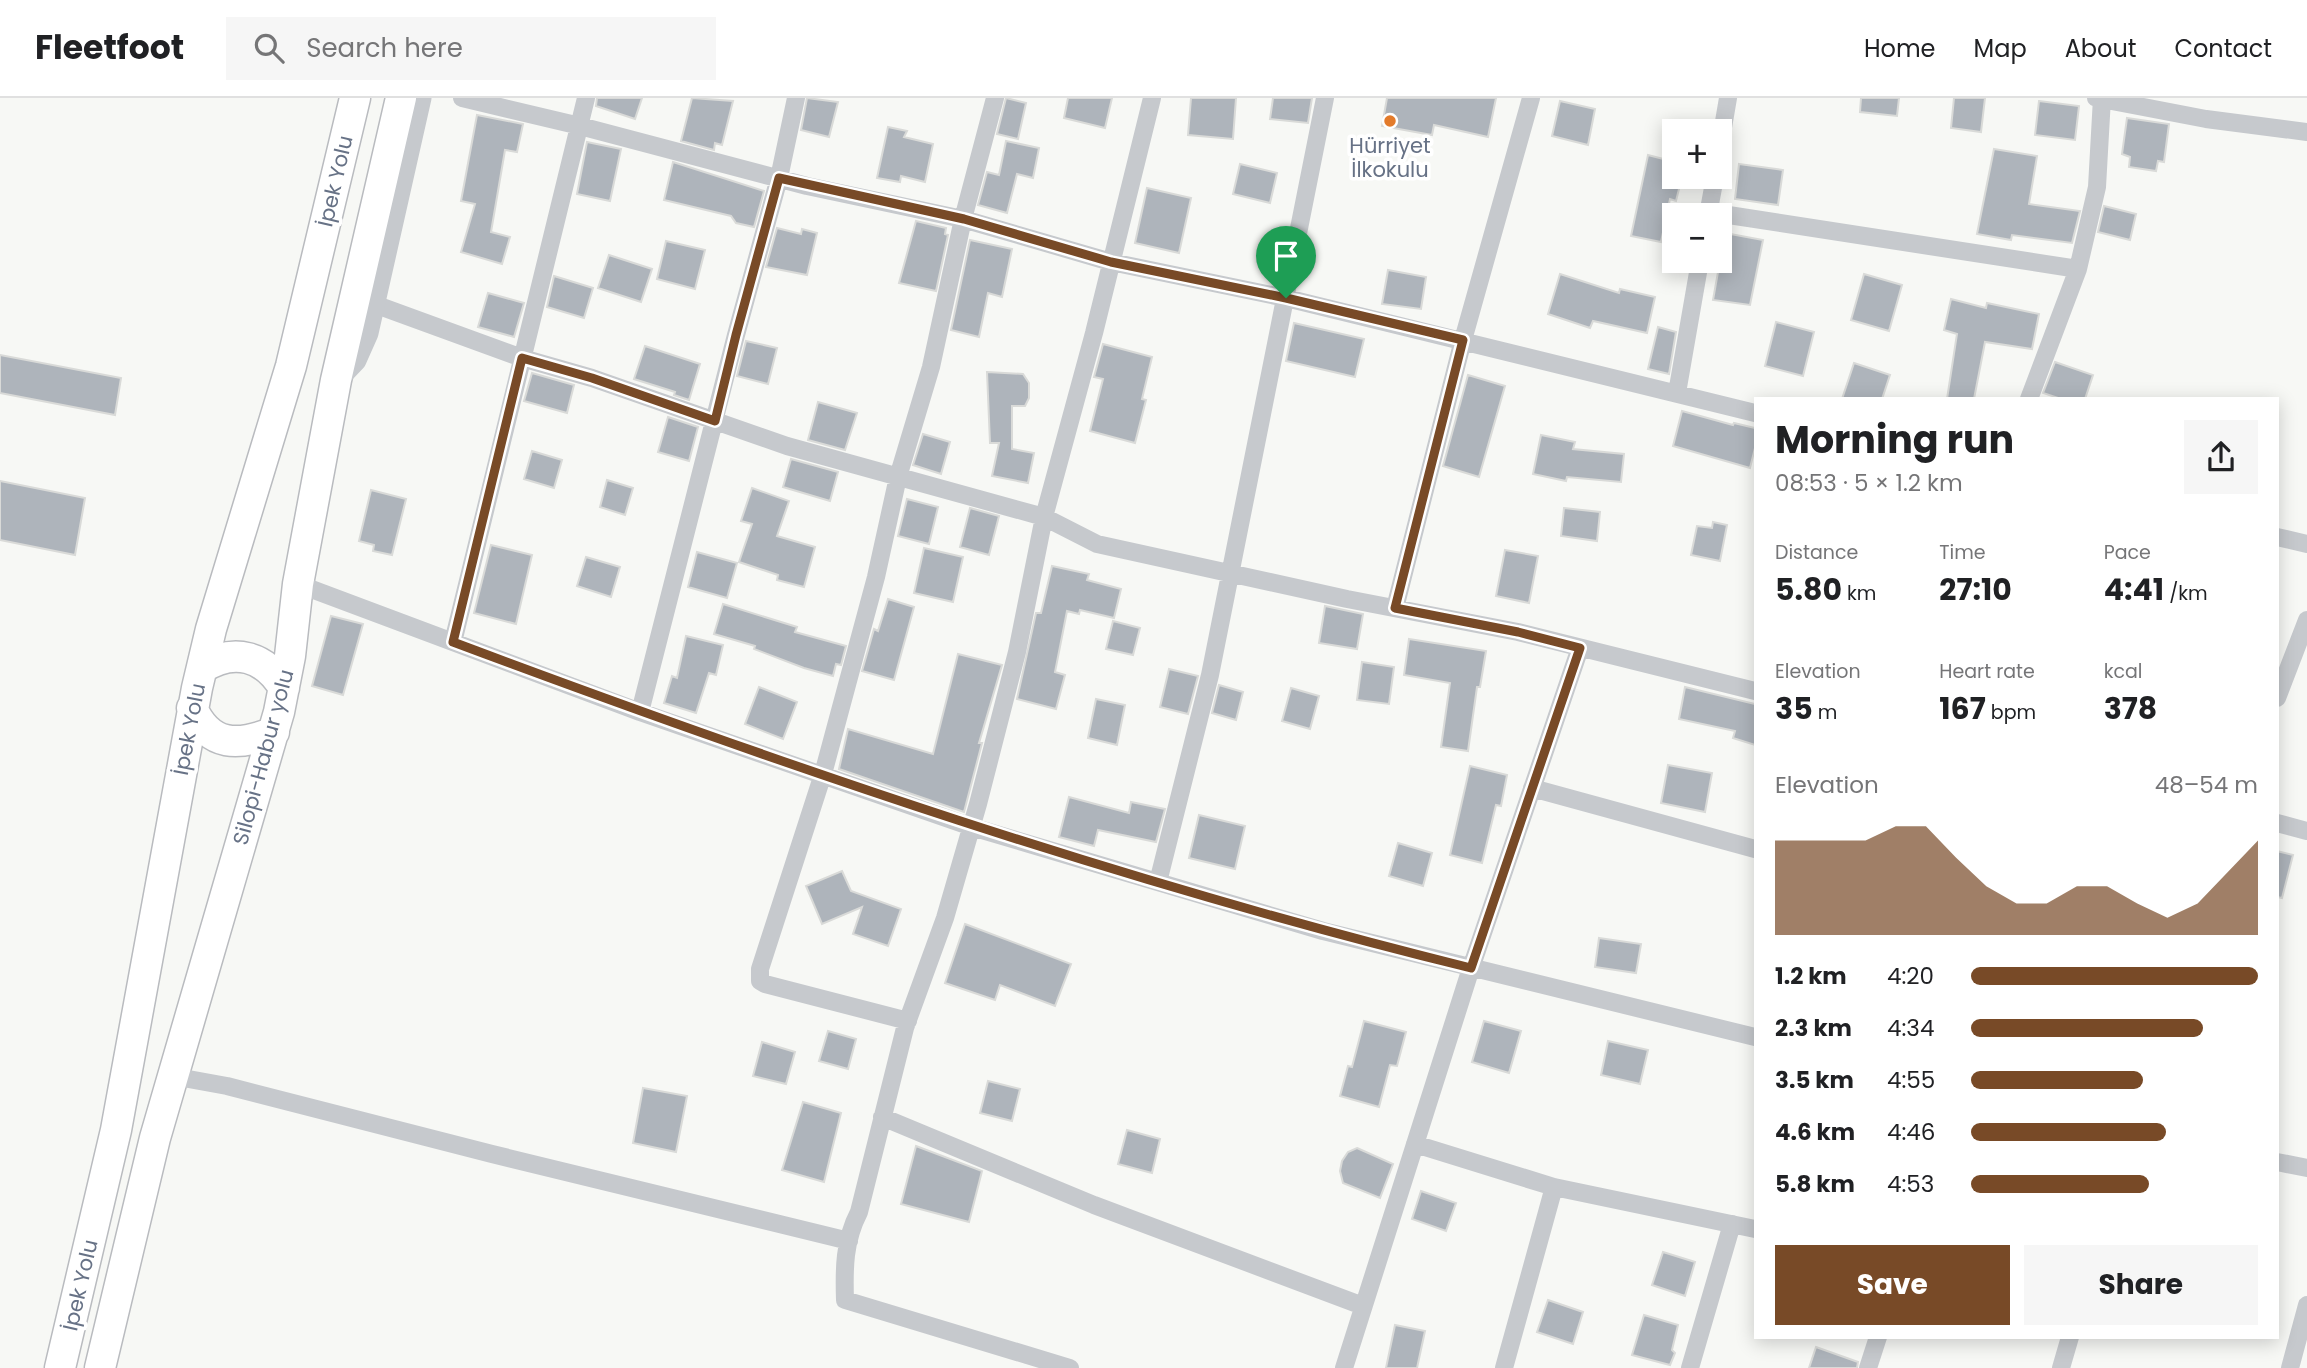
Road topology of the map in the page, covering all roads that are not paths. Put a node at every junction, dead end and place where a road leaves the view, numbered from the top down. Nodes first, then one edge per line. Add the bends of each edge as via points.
1 (355, 98) edge
2 (401, 98) edge
3 (420, 98) edge
4 (462, 98) edge
5 (586, 98) edge
6 (796, 98) edge
7 (995, 98) edge
8 (1152, 98) edge
9 (1325, 98) edge
10 (1531, 98) edge
11 (1728, 98) edge
12 (2096, 98) edge
13 (2101, 98) edge
14 (1724, 119) edge
15 (580, 126) junction
16 (2307, 132) edge
17 (779, 178) junction
18 (1732, 218) edge
19 (964, 219) junction
20 (1111, 262) junction
21 (2078, 269) junction
22 (1698, 273) edge
23 (1286, 298) junction
24 (364, 301) junction
25 (1463, 340) junction
26 (522, 358) junction
27 (1677, 393) junction
28 (2030, 397) edge
29 (1754, 413) edge
30 (715, 421) junction
31 (898, 477) junction
32 (1044, 517) junction
33 (2279, 537) edge
34 (2307, 544) edge
35 (1231, 573) junction
36 (298, 584) junction
37 (1395, 608) junction
38 (2307, 620) edge
39 (453, 642) junction
40 (1580, 648) junction
41 (202, 668) junction
42 (284, 688) junction
43 (1754, 691) edge
44 (2279, 693) edge
45 (192, 708) junction
46 (640, 712) junction
47 (274, 732) junction
48 (823, 774) junction
49 (1532, 788) junction
50 (2279, 824) edge
51 (972, 827) junction
52 (2307, 831) edge
53 (1754, 849) edge
54 (1158, 882) junction
55 (1471, 968) junction
56 (908, 1021) junction
57 (1754, 1037) edge
58 (172, 1076) junction
59 (882, 1117) junction
60 (1415, 1144) junction
61 (2279, 1162) edge
62 (2307, 1168) edge
63 (1554, 1187) junction
64 (1732, 1224) junction
65 (1754, 1229) edge
66 (849, 1241) junction
67 (2307, 1305) edge
68 (1363, 1306) junction
69 (1877, 1339) edge
70 (2069, 1339) edge
71 (60, 1368) edge
72 (100, 1368) edge
73 (1070, 1368) edge
74 (1344, 1368) edge
75 (1504, 1368) edge
76 (1690, 1368) edge
77 (1868, 1368) edge
78 (2061, 1368) edge
79 (2290, 1368) edge

1 - 41 highway, İpek Yolu via 291,366
2 - 24 highway, Silopi-Habur yolu
3 - 24 street
4 - 15 street
5 - 15 street
6 - 17 street
7 - 19 street
8 - 20 street
9 - 23 street
10 - 25 street
11 - 14 street
12 - 13 street
13 - 16 street via 2206,120
13 - 21 street via 2097,187
15 - 17 street
15 - 26 street
17 - 19 street
17 - 30 street
18 - 21 street
19 - 20 street
19 - 31 street via 931,367
20 - 23 street
20 - 32 street
21 - 28 street
22 - 27 street
23 - 25 street
23 - 35 street
24 - 26 street
24 - 36 highway, Silopi-Habur yolu via 336,380
25 - 27 street
25 - 37 street
26 - 30 street
26 - 39 street
27 - 29 street
30 - 31 street
30 - 46 street
31 - 32 street
31 - 48 street
32 - 35 street via 1097,544
32 - 51 street via 1017,652
33 - 34 street
35 - 37 street
35 - 54 street
36 - 39 street
36 - 42 highway, Silopi-Habur yolu
37 - 40 street
38 - 44 street
39 - 46 street
40 - 43 street
40 - 49 street
41 - 42 highway via 223,657 248,657 269,668
41 - 45 highway, İpek Yolu
42 - 47 highway, Silopi-Habur yolu
45 - 47 highway via 206,729 229,741 242,742
45 - 71 highway, İpek Yolu via 116,1130
46 - 48 street
47 - 58 highway, Silopi-Habur yolu
48 - 51 street
48 - 56 street via 760,981
49 - 53 street
49 - 55 street
50 - 52 street
51 - 54 street
51 - 56 street
54 - 55 street via 1323,932
55 - 57 street
55 - 60 street
56 - 59 street
58 - 66 street
58 - 72 highway, Silopi-Habur yolu
59 - 66 street
59 - 68 street via 1094,1205
60 - 63 street
60 - 68 street
61 - 62 street
63 - 64 street
63 - 75 street
64 - 65 street
64 - 76 street
66 - 73 street via 844,1258 845,1300
67 - 79 street
68 - 74 street
69 - 77 street
70 - 78 street

